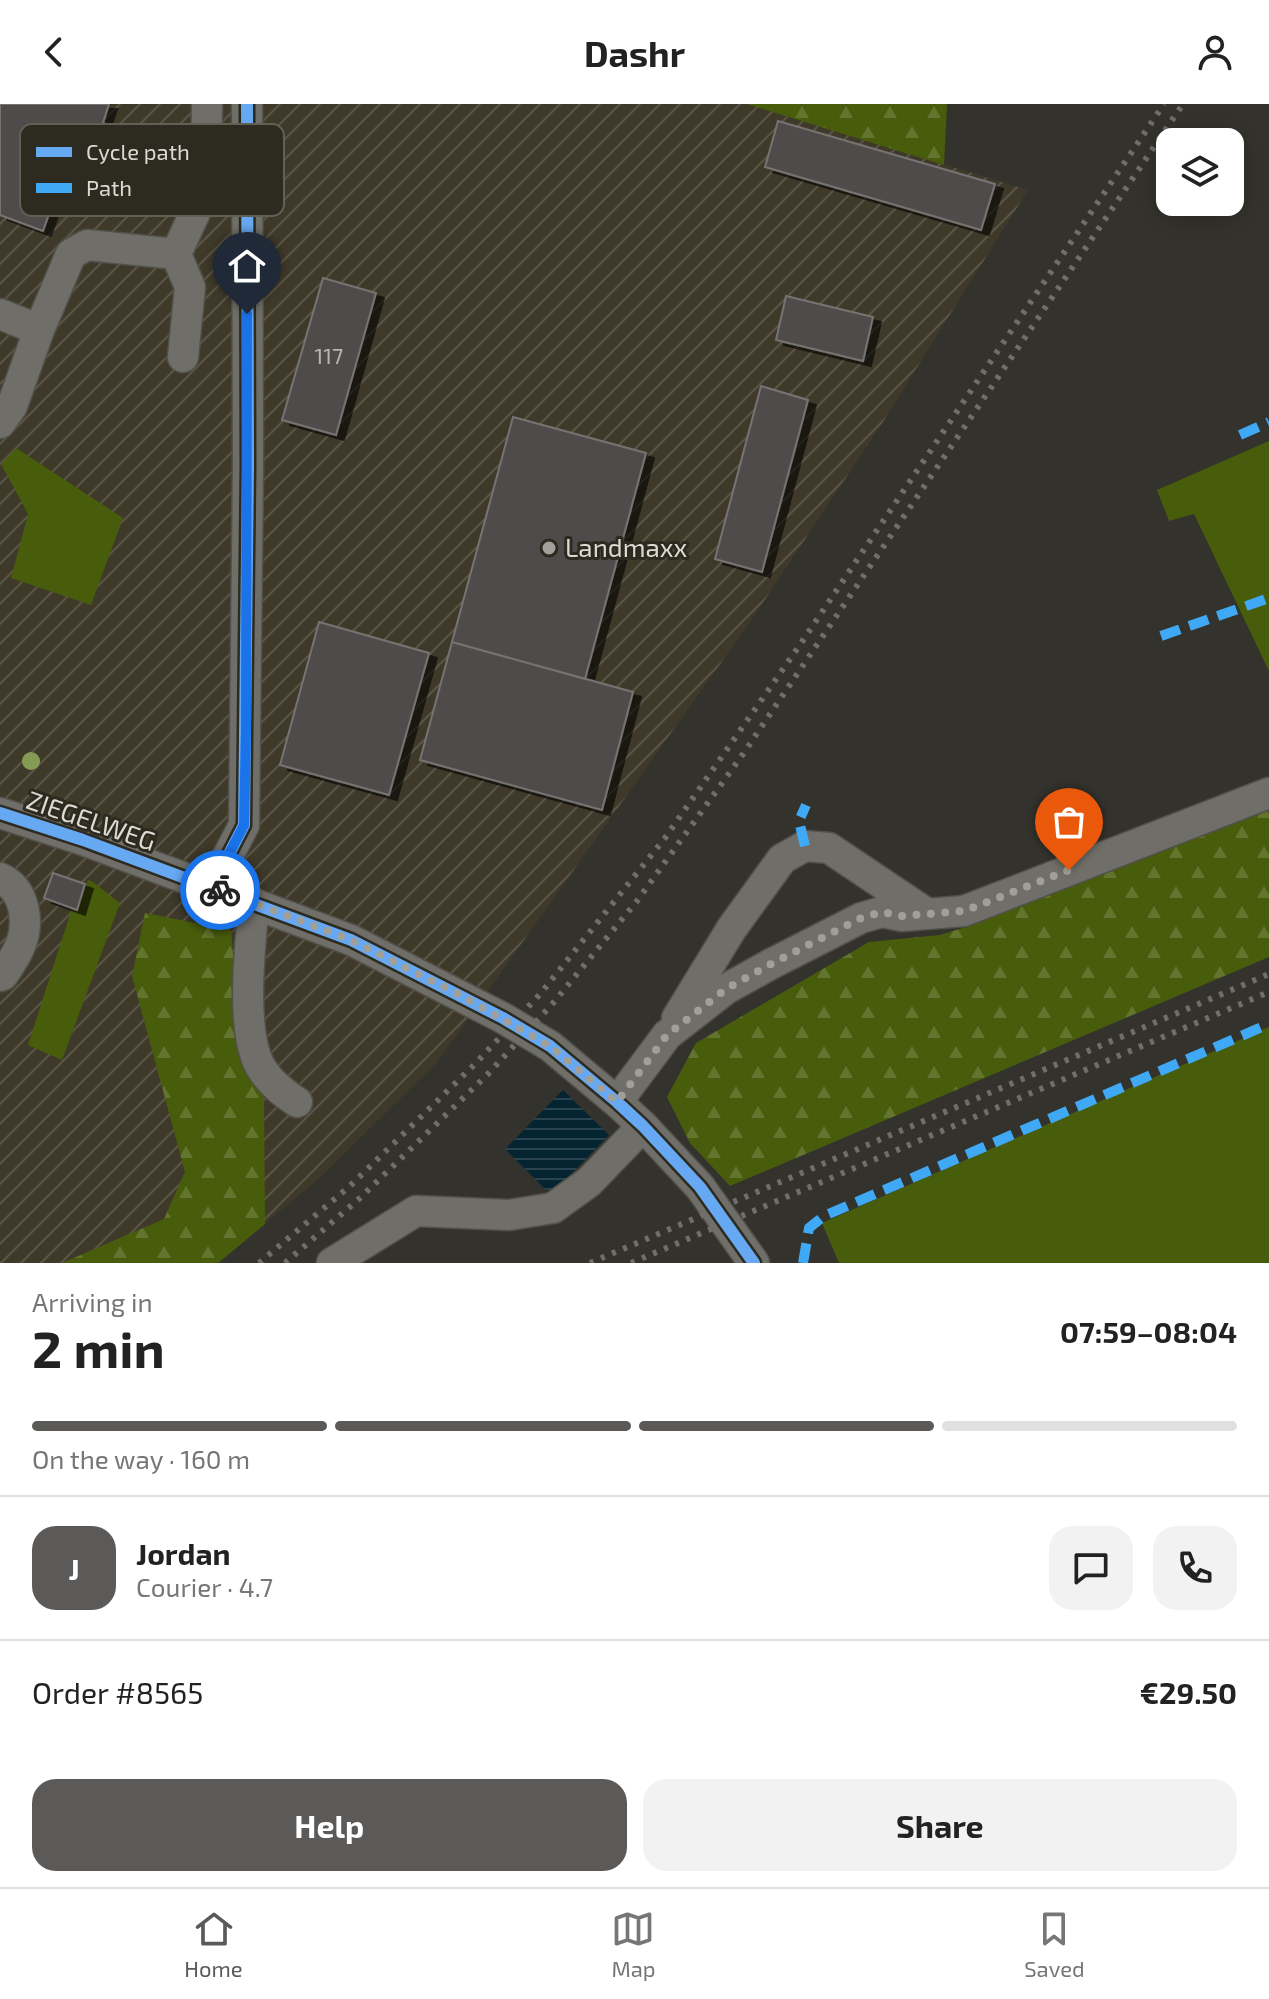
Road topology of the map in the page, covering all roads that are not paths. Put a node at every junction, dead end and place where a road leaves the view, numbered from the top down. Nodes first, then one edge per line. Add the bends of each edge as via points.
1 (207, 104) edge
2 (247, 104) edge
3 (207, 124) edge
4 (247, 124) edge
5 (193, 216) edge
6 (247, 216) edge
7 (176, 254) junction
8 (0, 314) edge
9 (39, 330) junction
10 (183, 357) dead end
11 (0, 423) edge
12 (1269, 793) edge
13 (0, 813) edge
14 (0, 878) edge
15 (212, 887) junction
16 (254, 903) junction
17 (926, 913) junction
18 (0, 976) edge
19 (667, 1035) junction
20 (297, 1102) dead end
21 (617, 1102) junction
22 (643, 1126) junction
23 (332, 1263) edge
24 (754, 1263) edge

1 - 3 street
2 - 4 street
5 - 7 street
6 - 15 street via 244,825
7 - 9 street via 87,245 79,249 71,254
7 - 10 street via 190,287
8 - 9 street
9 - 11 street via 12,406
12 - 17 street via 964,911
13 - 15 street, ZIEGELWEG
14 - 18 street via 11,883 25,918 21,945
15 - 16 street, ZIEGELWEG
16 - 20 street via 250,1031 256,1059 278,1089
16 - 21 street, ZIEGELWEG via 351,940 460,995 550,1046
17 - 19 street via 882,912 861,918 726,989
17 - 19 street via 829,848 805,846 782,859 732,928
19 - 21 street
21 - 22 street, ZIEGELWEG
22 - 23 street via 589,1182 553,1208 509,1215 416,1211
22 - 24 street, ZIEGELWEG via 700,1187

